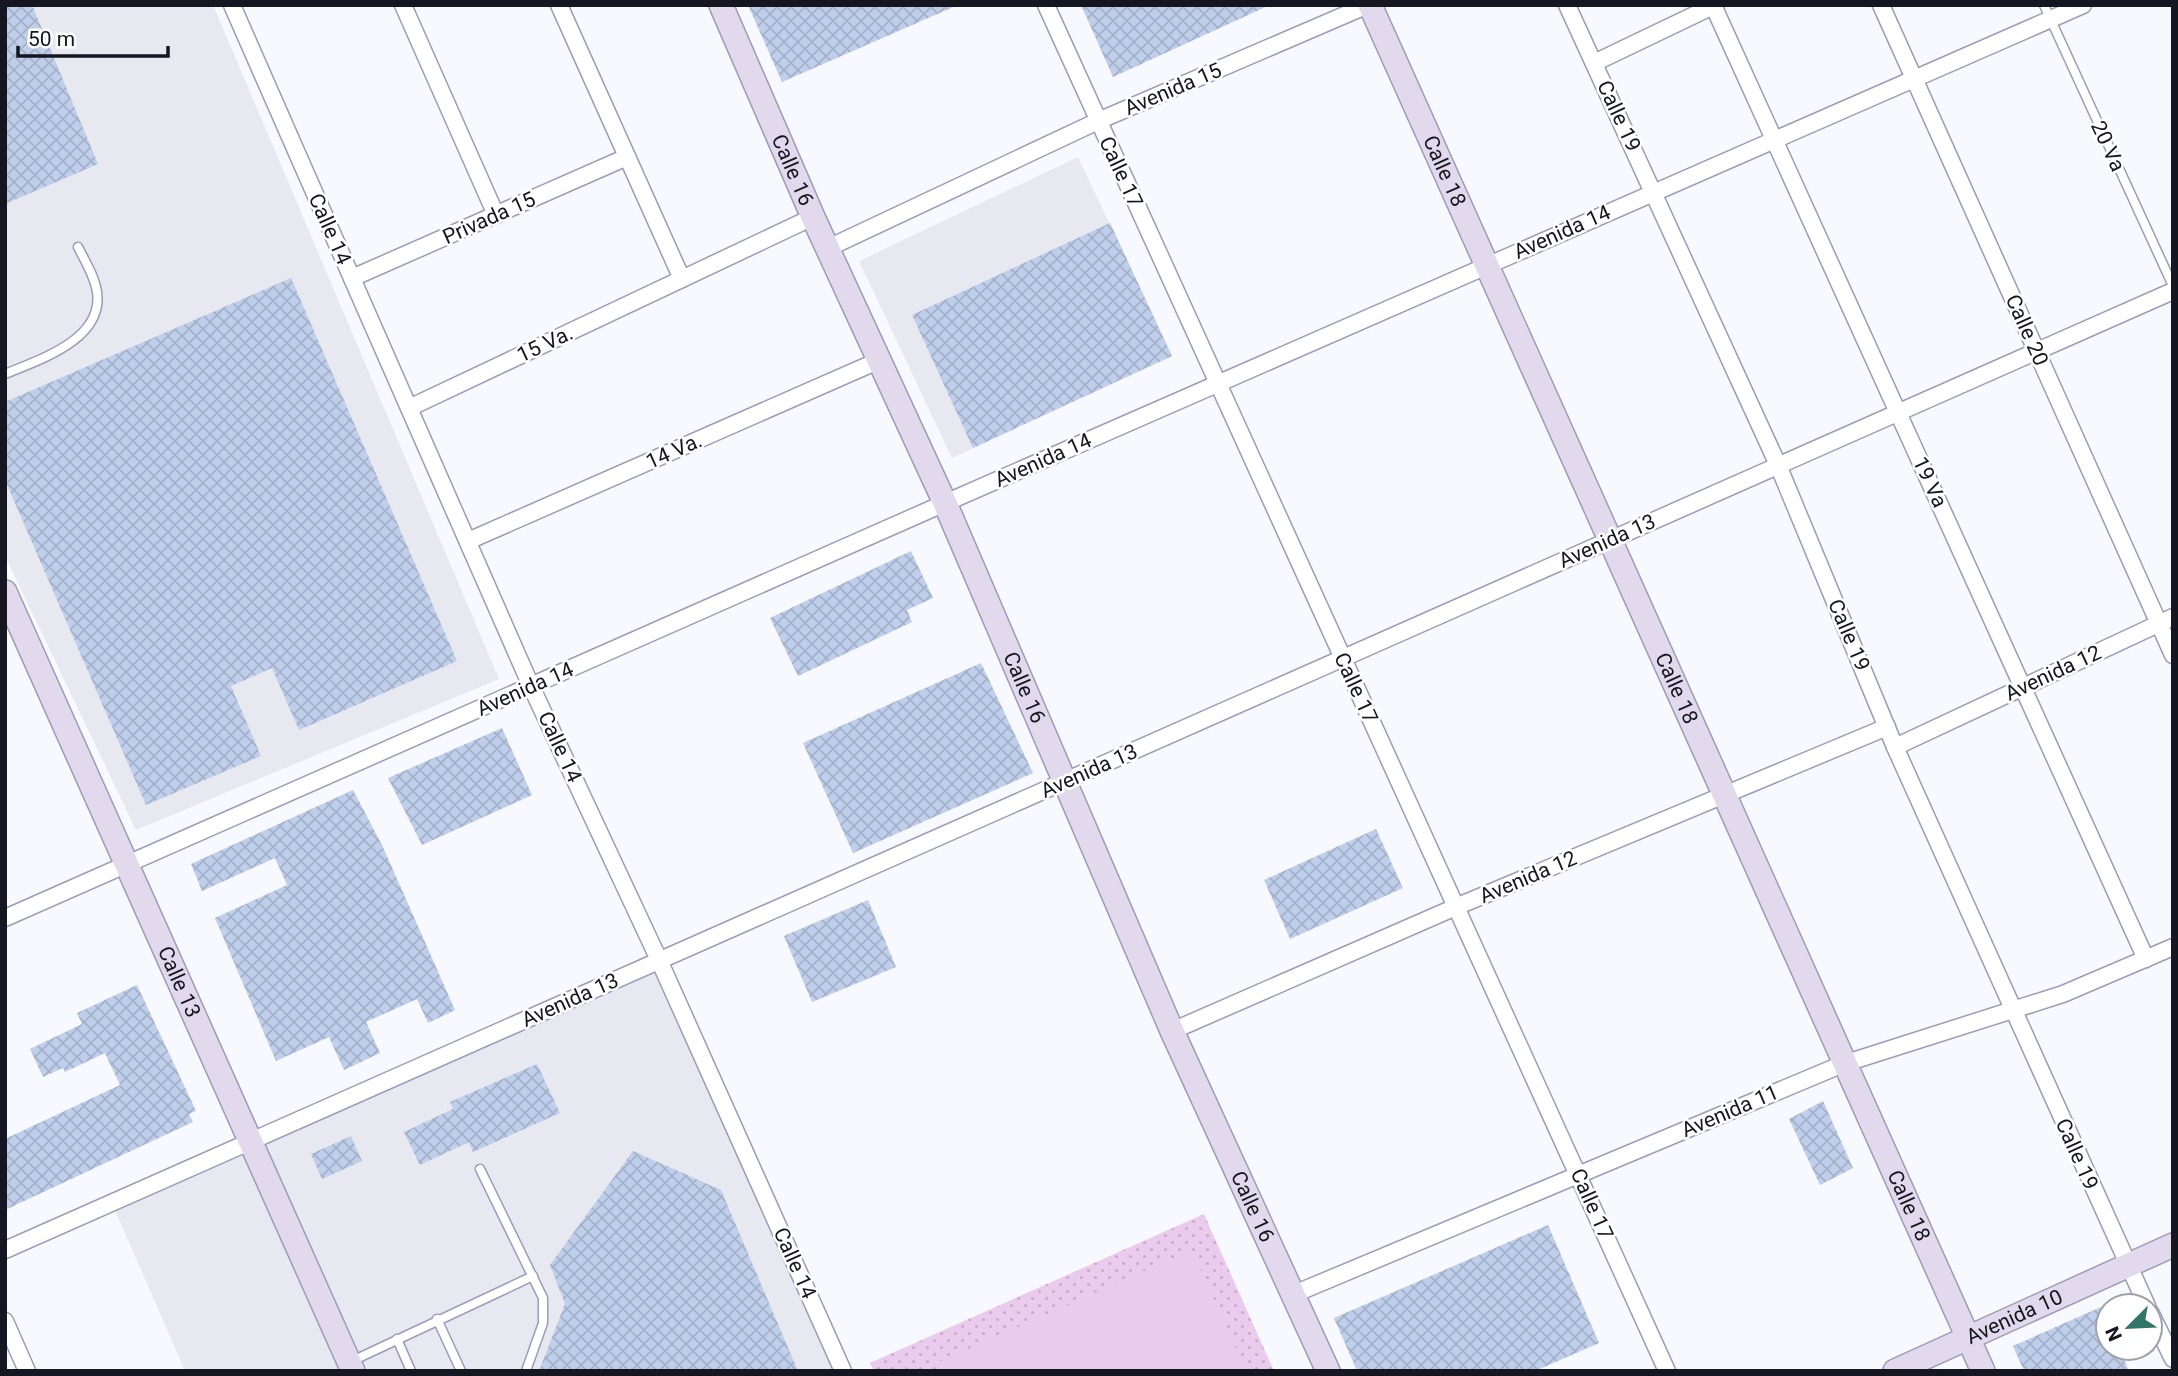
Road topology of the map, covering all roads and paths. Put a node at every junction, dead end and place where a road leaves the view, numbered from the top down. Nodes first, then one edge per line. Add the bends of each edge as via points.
1 (232, 5) edge
2 (403, 5) edge
3 (559, 5) edge
4 (721, 5) edge
5 (1046, 5) edge
6 (1369, 5) edge
7 (1567, 5) edge
8 (1881, 5) edge
9 (2082, 5) edge
10 (1713, 6) edge
11 (2047, 12) edge
12 (1594, 63) junction
13 (1914, 77) junction
14 (1098, 121) junction
15 (1774, 139) junction
16 (627, 157) junction
17 (1655, 192) junction
18 (496, 215) junction
19 (813, 217) junction
20 (78, 247) dead end
21 (828, 248) junction
22 (1486, 265) junction
23 (352, 278) junction
24 (682, 279) junction
25 (2173, 289) edge
26 (2037, 351) junction
27 (880, 360) junction
28 (5, 374) edge
29 (1218, 383) junction
30 (409, 408) junction
31 (1898, 412) junction
32 (1778, 466) junction
33 (945, 503) junction
34 (1611, 539) junction
35 (468, 541) junction
36 (5, 592) edge
37 (2166, 620) edge
38 (2173, 655) edge
39 (1342, 658) junction
40 (531, 686) junction
41 (2024, 687) junction
42 (1887, 727) junction
43 (1895, 747) junction
44 (1065, 782) junction
45 (1724, 794) junction
46 (127, 864) junction
47 (1458, 906) junction
48 (5, 918) edge
49 (2173, 947) edge
50 (2146, 959) junction
51 (659, 960) junction
52 (2013, 1011) junction
53 (1172, 1031) junction
54 (1843, 1064) junction
55 (250, 1141) junction
56 (480, 1169) dead end
57 (1578, 1174) junction
58 (2173, 1245) edge
59 (5, 1250) edge
60 (2128, 1266) junction
61 (533, 1276) junction
62 (2140, 1292) edge
63 (1294, 1294) junction
64 (437, 1319) junction
65 (5, 1321) edge
66 (1969, 1338) junction
67 (397, 1339) junction
68 (2164, 1341) edge
69 (2173, 1360) edge
70 (351, 1366) edge
71 (27, 1371) edge
72 (411, 1371) edge
73 (461, 1371) edge
74 (526, 1371) edge
75 (843, 1371) edge
76 (1328, 1371) edge
77 (1667, 1371) edge
78 (1895, 1371) edge
79 (1983, 1371) edge

1 - 23 street, Calle 14
2 - 18 street
3 - 16 street
4 - 19 street, Calle 16
5 - 14 street, Calle 17
6 - 14 street, Avenida 15
6 - 22 street, Calle 18
7 - 12 street, Calle 19
8 - 13 street, Calle 20
9 - 11 street, Avenida 14
10 - 12 street
10 - 15 street, 19 Va
11 - 13 street, Avenida 14
11 - 25 lane, 20 Va
12 - 17 street, Calle 19
13 - 15 street, Avenida 14
13 - 26 street, Calle 20
14 - 21 street, Avenida 15
14 - 29 street, Calle 17
15 - 17 street, Avenida 14
15 - 31 street, 19 Va
16 - 18 street, Privada 15
16 - 24 street
17 - 22 street, Avenida 14
17 - 32 street, Calle 19
18 - 23 street, Privada 15
19 - 21 street, Calle 16
19 - 24 street, 15 Va.
20 - 28 lane via 96,289 96,311 72,342
21 - 27 street, Calle 16
22 - 29 street, Avenida 14
22 - 34 street, Calle 18
23 - 30 street, Calle 14
24 - 30 street, 15 Va.
25 - 26 street, Avenida 13
26 - 31 street, Avenida 13
26 - 37 street, Calle 20
27 - 33 street, Calle 16
27 - 35 street, 14 Va.
29 - 33 street, Avenida 14
29 - 39 street, Calle 17
30 - 35 street, Calle 14
31 - 32 street, Avenida 13
31 - 41 street, 19 Va
32 - 34 street, Avenida 13
32 - 42 street, Calle 19
33 - 40 street, Avenida 14
33 - 44 street, Calle 16
34 - 39 street, Avenida 13
34 - 45 street, Calle 18
35 - 40 street, Calle 14
36 - 46 street, Calle 13
37 - 38 street, Calle 20
37 - 41 street, Avenida 12
39 - 44 street, Avenida 13
39 - 47 street, Calle 17
40 - 46 street, Avenida 14
40 - 51 street, Calle 14
41 - 43 street, Avenida 12
41 - 50 street, 19 Va
42 - 43 street, Calle 19
42 - 45 street, Avenida 12
43 - 52 street, Calle 19
44 - 51 street, Avenida 13
44 - 53 street, Calle 16
45 - 47 street, Avenida 12
45 - 54 street, Calle 18
46 - 48 street, Avenida 14
46 - 55 street, Calle 13
47 - 53 street, Avenida 12
47 - 57 street, Calle 17
49 - 50 street, Avenida 11
50 - 52 street, Avenida 11
51 - 55 street, Avenida 13
51 - 75 street, Calle 14
52 - 54 street, Avenida 11
52 - 60 street, Calle 19
53 - 63 street, Calle 16
54 - 57 street, Avenida 11
54 - 66 street, Calle 18
55 - 59 street, Avenida 13
55 - 70 street, Calle 13
56 - 61 lane
57 - 63 street, Avenida 11
57 - 77 street, Calle 17
58 - 60 street, Avenida 10
60 - 62 street, Calle 19
60 - 66 street, Avenida 10
61 - 64 lane
61 - 74 lane via 543,1298 543,1323
63 - 76 street, Calle 16
64 - 67 lane
64 - 73 lane
65 - 71 street
66 - 78 street, Avenida 10
66 - 79 street, Calle 18
67 - 70 lane
67 - 72 lane
68 - 69 street

